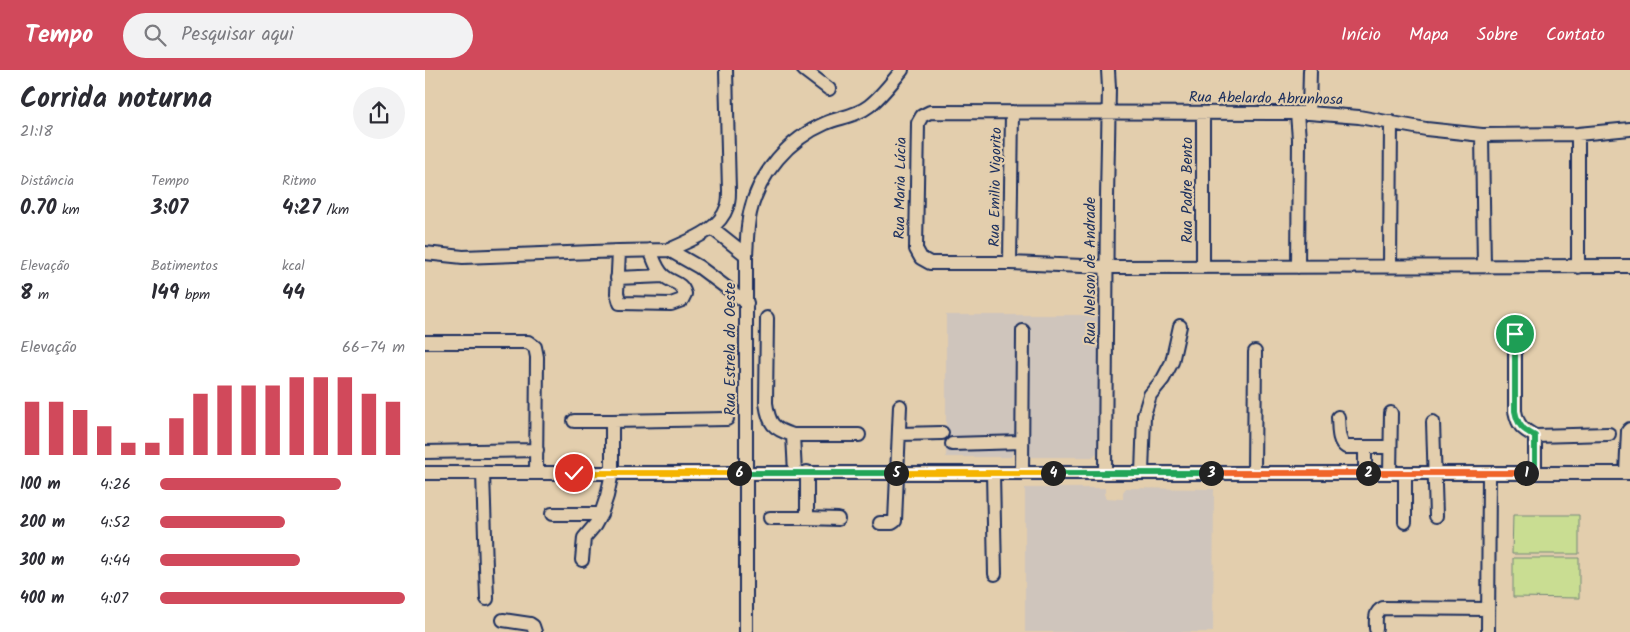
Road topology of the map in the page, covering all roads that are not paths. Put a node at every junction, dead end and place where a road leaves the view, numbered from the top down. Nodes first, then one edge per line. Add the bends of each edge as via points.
1 (726, 70) edge
2 (804, 70) edge
3 (902, 70) edge
4 (1108, 70) edge
5 (1310, 70) edge
6 (829, 89) dead end
7 (930, 112) joint
8 (1012, 112) junction
9 (1109, 113) junction
10 (1303, 113) junction
11 (1203, 114) junction
12 (1391, 122) junction
13 (1630, 129) edge
14 (1482, 134) junction
15 (1578, 134) junction
16 (712, 228) junction
17 (650, 250) junction
18 (669, 250) junction
19 (619, 251) junction
20 (425, 253) edge
21 (747, 255) junction
22 (1010, 263) junction
23 (1390, 266) junction
24 (1484, 266) junction
25 (1630, 266) edge
26 (1107, 267) junction
27 (1203, 267) junction
28 (1578, 267) junction
29 (1298, 268) junction
30 (664, 276) junction
31 (617, 278) junction
32 (747, 303) junction
33 (767, 318) dead end
34 (1180, 326) dead end
35 (1023, 330) dead end
36 (1515, 334) dead end
37 (425, 342) edge
38 (1255, 352) dead end
39 (900, 406) dead end
40 (1391, 413) dead end
41 (1338, 417) dead end
42 (727, 419) dead end
43 (574, 421) dead end
44 (612, 422) junction
45 (1433, 422) dead end
46 (1630, 429) edge
47 (942, 433) dead end
48 (899, 434) junction
49 (1609, 434) dead end
50 (793, 435) junction
51 (859, 435) dead end
52 (1535, 436) junction
53 (1022, 442) junction
54 (952, 444) dead end
55 (1365, 447) junction
56 (1390, 447) junction
57 (537, 450) junction
58 (467, 451) junction
59 (425, 452) edge
60 (483, 472) junction
61 (746, 472) junction
62 (1489, 472) junction
63 (425, 473) edge
64 (467, 473) junction
65 (536, 473) junction
66 (613, 473) junction
67 (801, 473) junction
68 (897, 473) junction
69 (993, 473) junction
70 (1022, 473) junction
71 (1105, 473) junction
72 (1142, 473) junction
73 (1254, 473) junction
74 (1365, 473) junction
75 (1390, 473) junction
76 (1405, 473) junction
77 (1434, 473) junction
78 (1535, 473) junction
79 (1628, 473) edge
80 (552, 514) dead end
81 (601, 514) junction
82 (1436, 516) dead end
83 (770, 518) dead end
84 (807, 518) junction
85 (838, 519) dead end
86 (1405, 522) dead end
87 (880, 523) dead end
88 (582, 560) dead end
89 (995, 574) dead end
90 (487, 598) dead end
91 (1488, 609) junction
92 (503, 620) dead end
93 (1376, 629) dead end
94 (535, 632) edge
95 (746, 632) edge
96 (1488, 632) edge

1 - 16 street via 728,206
2 - 6 street
3 - 21 street, Rua Estrela do Oeste via 871,105 806,134 777,160 766,175 750,212
4 - 9 street, Rua Nelson de Andrade
5 - 10 street
7 - 8 street, Rua Abelardo Abrunhosa
7 - 22 street, Rua Maria Lúcia via 917,123 918,254 930,263
8 - 9 street, Rua Abelardo Abrunhosa
8 - 22 street, Rua Emilio Vigorito
9 - 11 street, Rua Abelardo Abrunhosa
9 - 26 street, Rua Nelson de Andrade
10 - 11 street, Rua Abelardo Abrunhosa
10 - 12 street, Rua Abelardo Abrunhosa via 1359,116
10 - 29 street via 1299,139
11 - 27 street, Rua Padre Bento
12 - 14 street, Rua Abelardo Abrunhosa
12 - 23 street
13 - 15 street, Rua Abelardo Abrunhosa
14 - 15 street, Rua Abelardo Abrunhosa
14 - 24 street
15 - 28 street
16 - 18 street
16 - 21 street
17 - 18 street
17 - 19 street
17 - 30 street
18 - 32 street via 699,267
19 - 20 street via 463,257
19 - 31 street
21 - 32 street, Rua Estrela do Oeste
22 - 26 street
23 - 24 street
23 - 29 street
24 - 28 street
25 - 28 street
26 - 27 street
26 - 71 street, Rua Nelson de Andrade
27 - 29 street
30 - 31 street
30 - 31 street via 682,286 685,294 682,300 671,304 620,303
32 - 61 street, Rua Estrela do Oeste
33 - 50 street via 768,414 779,431
34 - 72 street via 1172,362 1150,395 1144,415
35 - 53 street
36 - 52 street via 1517,422
37 - 57 street via 528,342 535,347
38 - 73 street
39 - 48 street
40 - 56 street
41 - 55 street via 1343,445
42 - 44 street
43 - 44 street
44 - 66 street
45 - 77 street
46 - 79 street
47 - 48 street
48 - 68 street
49 - 52 street
50 - 51 street
50 - 67 street
52 - 78 street
53 - 54 street
53 - 70 street
55 - 56 street
55 - 74 street
56 - 75 street
57 - 58 street
57 - 65 street
58 - 59 street
58 - 64 street
60 - 64 street
60 - 65 street
60 - 90 street
61 - 66 street
61 - 67 street
61 - 95 street, Rua Estrela do Oeste
62 - 77 street
62 - 78 street
62 - 91 street
63 - 64 street
65 - 66 street
66 - 81 street
67 - 68 street
67 - 84 street
68 - 69 street
68 - 87 street via 895,521
69 - 70 street
69 - 89 street
70 - 71 street
71 - 72 street
72 - 73 street
73 - 74 street
74 - 75 street
75 - 76 street
76 - 77 street
76 - 86 street
77 - 82 street
78 - 79 street
80 - 81 street
81 - 88 street via 584,538
83 - 84 street
84 - 85 street
91 - 93 street via 1383,608 1376,614
91 - 96 street
92 - 94 street via 530,624

